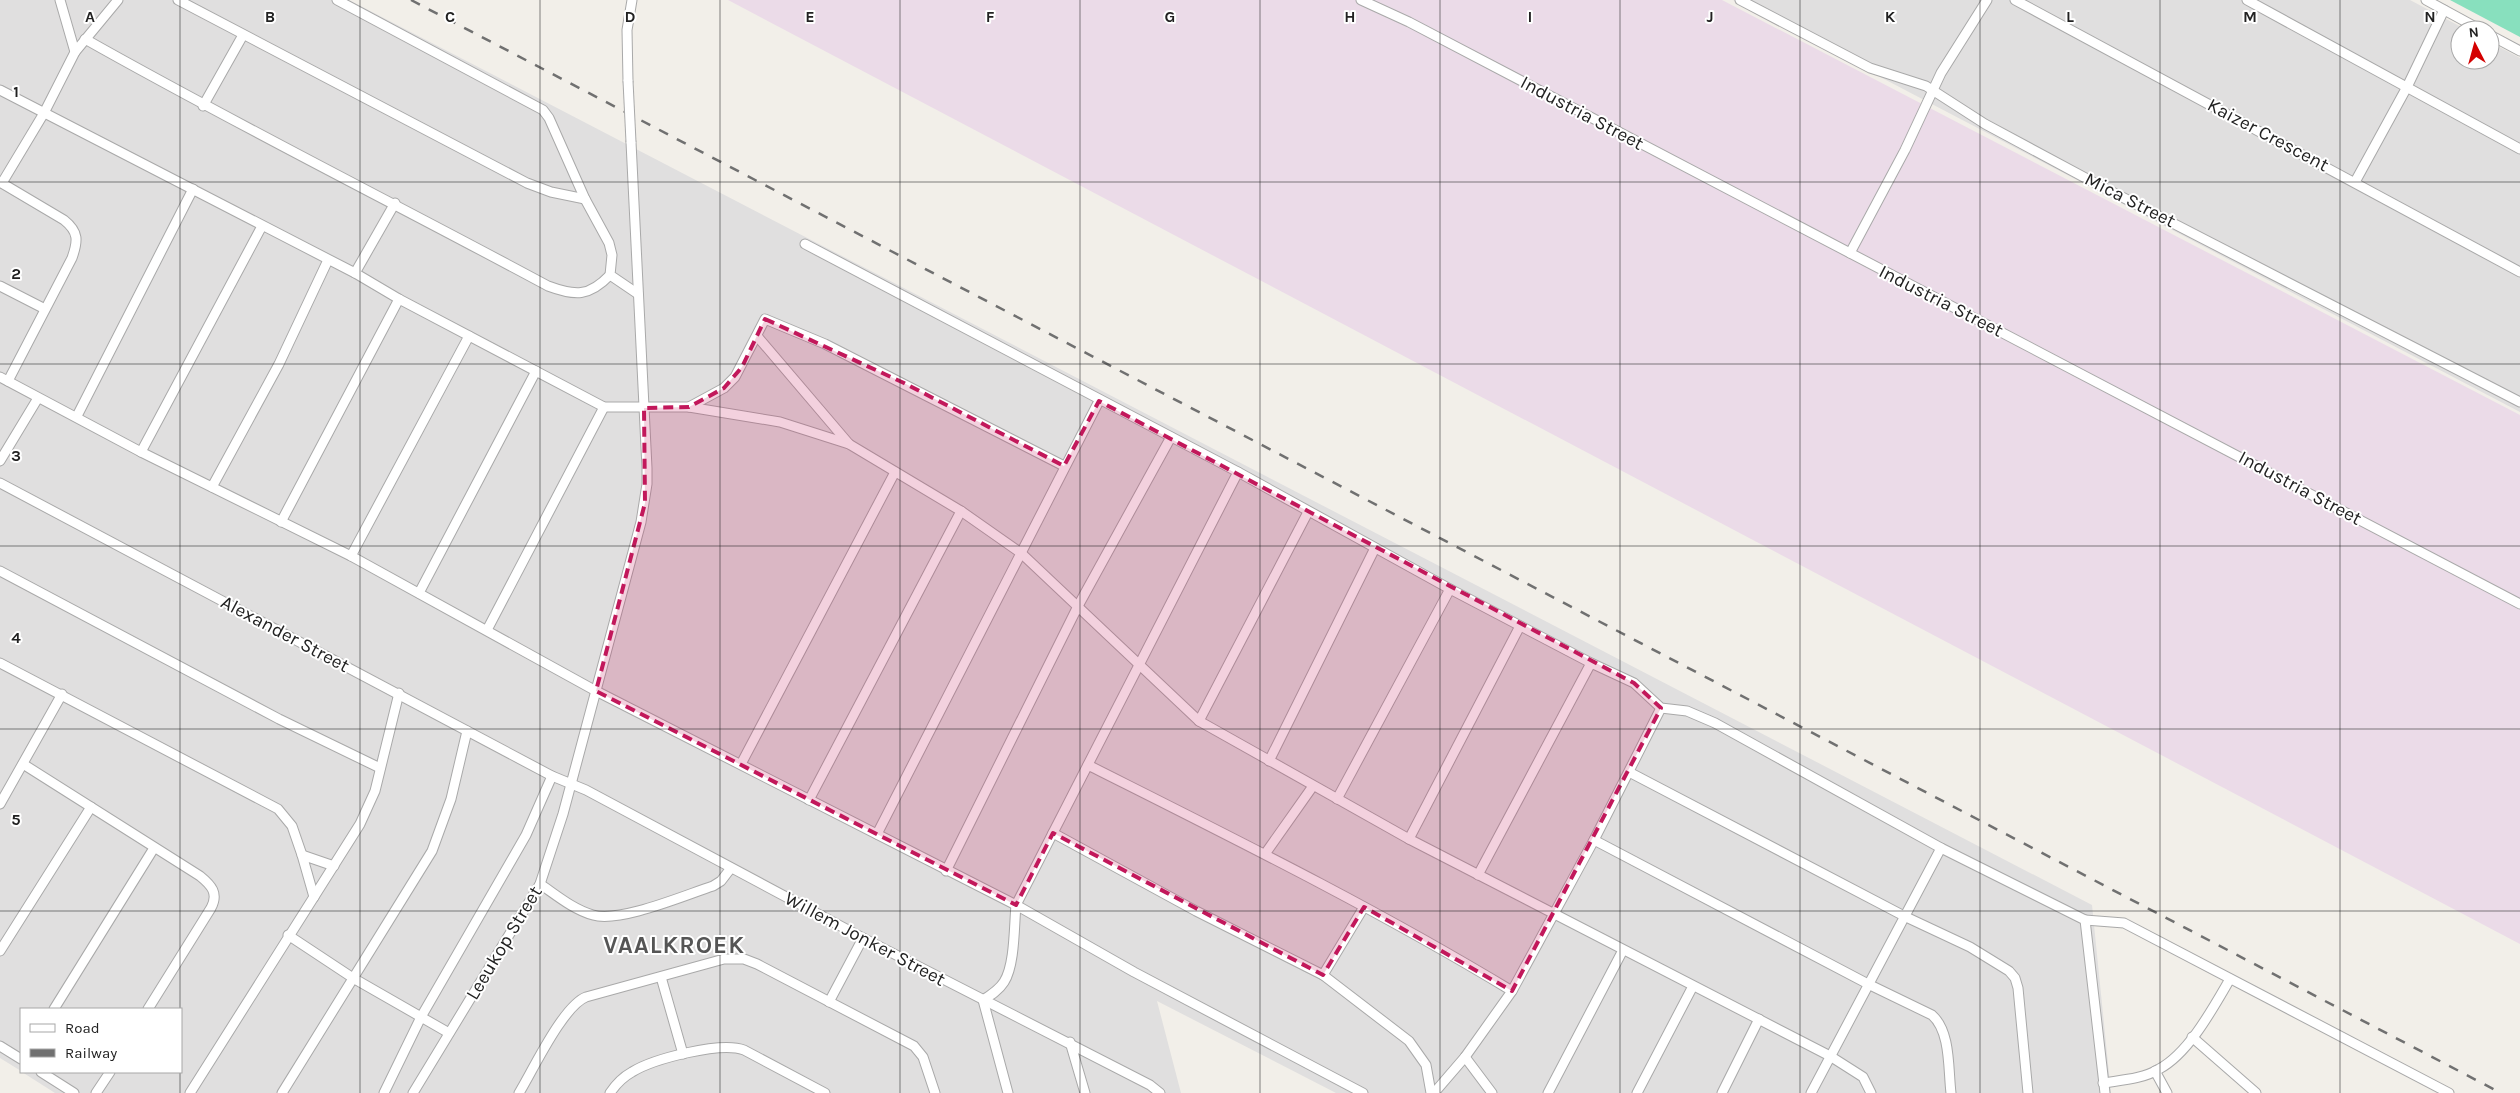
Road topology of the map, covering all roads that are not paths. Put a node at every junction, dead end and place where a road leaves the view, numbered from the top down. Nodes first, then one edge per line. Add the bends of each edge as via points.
1 (60, 0) edge
2 (118, 0) edge
3 (178, 0) edge
4 (338, 0) edge
5 (632, 0) edge
6 (1361, 0) edge
7 (1987, 0) edge
8 (2015, 0) edge
9 (2247, 0) edge
10 (2426, 0) edge
11 (1742, 1) edge
12 (2444, 10) junction
13 (2462, 20) edge
14 (242, 35) junction
15 (85, 39) junction
16 (2500, 40) edge
17 (2520, 51) edge
18 (75, 52) junction
19 (2407, 87) junction
20 (0, 90) edge
21 (1934, 90) junction
22 (203, 106) junction
23 (44, 113) junction
24 (2520, 149) edge
25 (1, 182) edge
26 (2355, 182) junction
27 (193, 189) junction
28 (585, 199) junction
29 (395, 203) junction
30 (262, 226) junction
31 (805, 244) dead end
32 (1850, 253) junction
33 (328, 260) junction
34 (2520, 272) edge
35 (355, 273) junction
36 (610, 275) junction
37 (0, 286) edge
38 (638, 294) junction
39 (399, 299) junction
40 (46, 309) junction
41 (469, 336) junction
42 (757, 336) junction
43 (536, 371) junction
44 (4, 379) edge
45 (38, 398) junction
46 (1099, 401) junction
47 (2520, 402) edge
48 (604, 407) junction
49 (689, 407) junction
50 (644, 408) junction
51 (77, 416) junction
52 (1171, 437) junction
53 (849, 444) junction
54 (142, 452) junction
55 (0, 461) edge
56 (1064, 466) junction
57 (895, 472) junction
58 (1238, 472) junction
59 (0, 483) edge
60 (212, 487) junction
61 (961, 511) junction
62 (1308, 512) junction
63 (281, 522) junction
64 (1375, 548) junction
65 (1021, 553) junction
66 (351, 556) junction
67 (0, 571) edge
68 (1450, 589) junction
69 (419, 593) junction
70 (2520, 604) edge
71 (1078, 606) junction
72 (1520, 626) junction
73 (487, 630) junction
74 (1140, 662) junction
75 (0, 663) edge
76 (1591, 664) junction
77 (596, 692) junction
78 (399, 693) junction
79 (62, 694) junction
80 (1661, 708) junction
81 (1200, 721) junction
82 (467, 731) junction
83 (1269, 760) junction
84 (23, 764) junction
85 (741, 764) junction
86 (1088, 765) junction
87 (380, 768) junction
88 (1629, 772) junction
89 (552, 776) junction
90 (570, 783) junction
91 (1314, 786) junction
92 (1337, 799) junction
93 (809, 800) junction
94 (0, 804) edge
95 (91, 807) junction
96 (1053, 833) junction
97 (876, 834) junction
98 (1408, 839) junction
99 (1594, 840) junction
100 (154, 848) junction
101 (1940, 848) junction
102 (1265, 854) junction
103 (302, 855) junction
104 (334, 866) junction
105 (731, 868) junction
106 (946, 871) junction
107 (1478, 875) junction
108 (540, 884) junction
109 (314, 897) junction
110 (1016, 905) junction
111 (1364, 907) junction
112 (1554, 914) junction
113 (1906, 917) junction
114 (2085, 920) junction
115 (288, 936) junction
116 (863, 938) junction
117 (1623, 950) junction
118 (0, 951) edge
119 (1323, 975) junction
120 (661, 977) junction
121 (353, 978) junction
122 (2230, 979) junction
123 (1870, 985) junction
124 (1693, 986) junction
125 (1512, 991) junction
126 (983, 1000) junction
127 (829, 1002) junction
128 (55, 1008) edge
129 (149, 1008) edge
130 (421, 1017) junction
131 (1759, 1019) junction
132 (449, 1033) junction
133 (2192, 1037) junction
134 (1070, 1042) junction
135 (0, 1046) edge
136 (683, 1054) junction
137 (1830, 1056) junction
138 (1465, 1057) junction
139 (20, 1058) edge
140 (2155, 1071) junction
141 (43, 1073) edge
142 (109, 1073) edge
143 (2103, 1083) junction
144 (74, 1093) edge
145 (96, 1093) edge
146 (190, 1093) edge
147 (282, 1093) edge
148 (384, 1093) edge
149 (413, 1093) edge
150 (519, 1093) edge
151 (610, 1093) edge
152 (825, 1093) edge
153 (935, 1093) edge
154 (1008, 1093) edge
155 (1085, 1093) edge
156 (1160, 1093) edge
157 (1363, 1093) edge
158 (1432, 1093) edge
159 (1492, 1093) edge
160 (1548, 1093) edge
161 (1638, 1093) edge
162 (1722, 1093) edge
163 (1811, 1093) edge
164 (1871, 1093) edge
165 (1950, 1093) edge
166 (2028, 1093) edge
167 (2104, 1093) edge
168 (2166, 1093) edge
169 (2256, 1093) edge
170 (2449, 1093) edge

1 - 18 street
2 - 15 street
3 - 14 street
4 - 28 street via 544,110
5 - 38 street, Leeukop Street, bridge via 627,30 628,81
6 - 32 street, Industria Street
7 - 21 street via 1947,62
8 - 26 street, Kaizer Crescent
9 - 19 street
10 - 12 street
11 - 21 street, Mica Street via 1870,68
12 - 13 street
12 - 19 street
14 - 22 street
14 - 28 street via 527,183
15 - 18 street
15 - 22 street
16 - 17 street
18 - 23 street
19 - 24 street
19 - 26 street
20 - 23 street
21 - 32 street
21 - 47 street, Mica Street via 1980,122
22 - 29 street
23 - 25 street
23 - 27 street
25 - 40 street via 64,220 75,231 76,245 72,258
26 - 34 street, Kaizer Crescent
27 - 30 street
27 - 51 street
28 - 36 street via 609,244 612,255
29 - 35 street
29 - 36 street via 548,286 584,292 600,286
30 - 33 street
30 - 54 street
31 - 46 street
32 - 70 street, Industria Street
33 - 35 street
33 - 60 street via 279,364
35 - 39 street
36 - 38 street
37 - 40 street
38 - 50 street, Leeukop Street
39 - 41 street
39 - 63 street
40 - 44 street
41 - 43 street
41 - 66 street
42 - 49 street via 735,377 724,388
42 - 53 street
42 - 56 street via 765,319 796,331
43 - 48 street
43 - 69 street
44 - 45 street
45 - 51 street
45 - 55 street
46 - 52 street
46 - 56 street
48 - 50 street
48 - 73 street
49 - 50 street
49 - 53 street via 780,422
50 - 77 street, Leeukop Street via 645,503
51 - 54 street
52 - 58 street
52 - 71 street
53 - 57 street
54 - 60 street
56 - 65 street
57 - 61 street
57 - 85 street
58 - 62 street
58 - 74 street
59 - 78 street, Alexander Street
60 - 63 street
61 - 65 street
61 - 93 street
62 - 64 street
62 - 81 street
63 - 66 street
64 - 68 street
64 - 83 street
65 - 71 street
65 - 97 street
66 - 69 street
67 - 87 street via 279,719
68 - 72 street
68 - 92 street
69 - 73 street
71 - 74 street
71 - 106 street
72 - 76 street
72 - 98 street
73 - 77 street
74 - 81 street
74 - 86 street
75 - 79 street
76 - 80 street via 1634,683
76 - 107 street
77 - 85 street
77 - 90 street, Leeukop Street
78 - 82 street, Alexander Street
78 - 87 street
79 - 84 street
79 - 103 street via 278,809 292,826
80 - 88 street
80 - 101 street via 1695,713
81 - 83 street
82 - 89 street, Alexander Street
82 - 121 street via 451,799 437,840
83 - 91 street
84 - 94 street
84 - 95 street
85 - 93 street
86 - 96 street
86 - 102 street
87 - 104 street via 368,808
88 - 99 street
88 - 113 street
89 - 90 street, Alexander Street
89 - 130 street via 526,834
90 - 105 street, Willem Jonker Street
90 - 108 street, Leeukop Street via 557,836
91 - 92 street
91 - 102 street
92 - 98 street
93 - 97 street
95 - 100 street
95 - 118 street
96 - 110 street
96 - 119 street
97 - 106 street
98 - 107 street
99 - 112 street
99 - 123 street
100 - 128 street
100 - 129 street via 200,876 212,887 215,898 212,908
101 - 113 street
101 - 114 street
102 - 111 street
103 - 104 street
103 - 109 street
104 - 109 street
105 - 108 street via 713,886 628,913 605,917 588,913
105 - 116 street, Willem Jonker Street
106 - 110 street
107 - 112 street
108 - 132 street, Leeukop Street
109 - 115 street
110 - 126 street via 1010,967 998,989
110 - 157 street via 1134,972
111 - 119 street
111 - 125 street via 1440,947
112 - 117 street
112 - 125 street
113 - 123 street
113 - 166 street via 1970,947 2012,974 2018,988
114 - 122 street via 2124,922
114 - 143 street
115 - 121 street
115 - 146 street
116 - 126 street, Willem Jonker Street
116 - 127 street
117 - 124 street
117 - 160 street
119 - 158 street via 1409,1041 1426,1066
120 - 127 street via 724,959 744,959
120 - 136 street
120 - 150 street via 586,997 576,1003 562,1020
121 - 130 street
121 - 147 street
122 - 133 street
122 - 170 street
123 - 137 street
123 - 165 street via 1928,1013 1940,1023
124 - 131 street
124 - 161 street
125 - 138 street
126 - 134 street, Willem Jonker Street
126 - 154 street
127 - 153 street via 914,1046 923,1057
130 - 132 street
130 - 148 street
131 - 137 street
131 - 162 street
132 - 149 street, Leeukop Street
133 - 140 street via 2174,1058
133 - 169 street
134 - 155 street
134 - 156 street, Willem Jonker Street
135 - 139 street
136 - 151 street via 634,1071
136 - 152 street via 724,1047 739,1048
137 - 163 street
137 - 164 street via 1863,1077
138 - 158 street
138 - 159 street
140 - 143 street via 2137,1078
140 - 168 street
141 - 144 street
142 - 145 street
143 - 167 street

